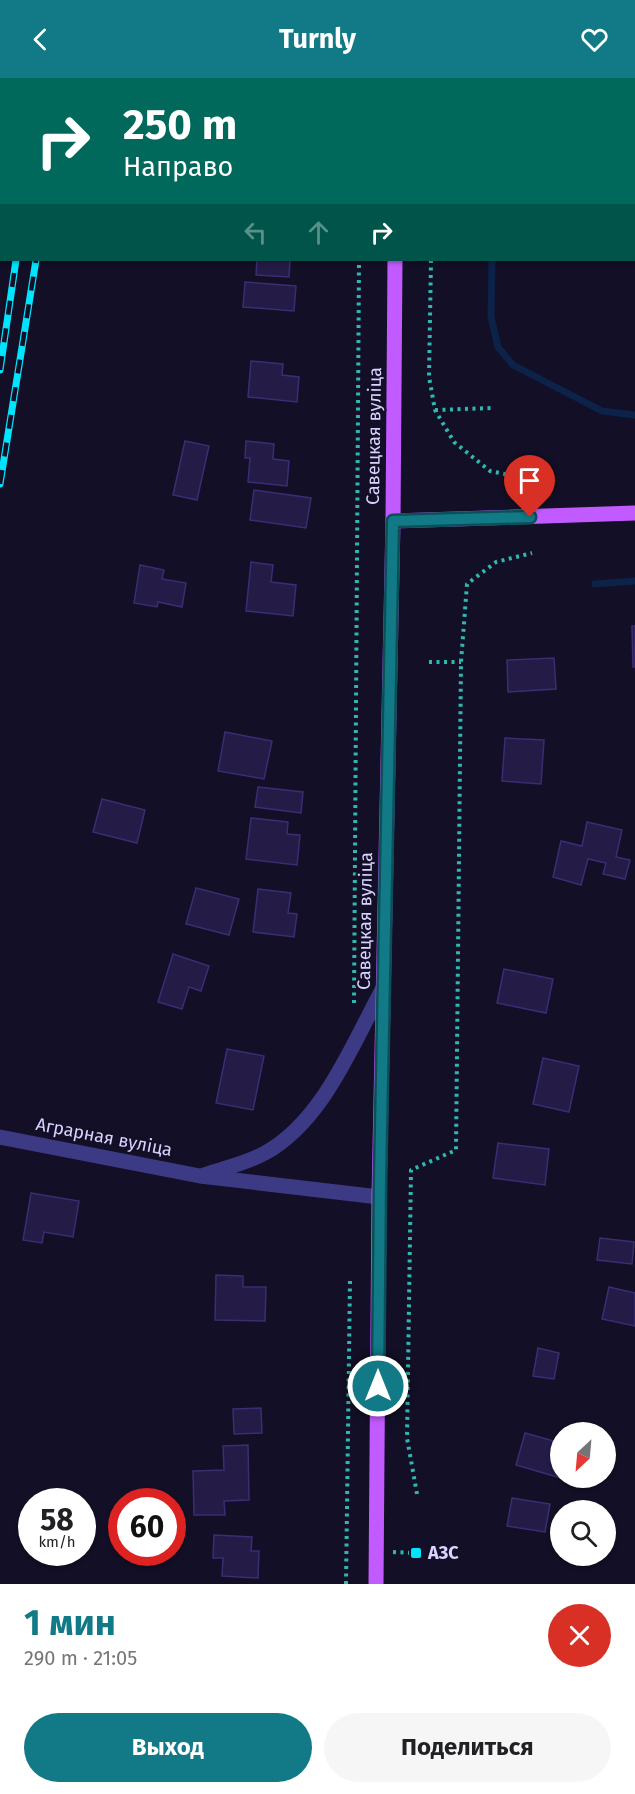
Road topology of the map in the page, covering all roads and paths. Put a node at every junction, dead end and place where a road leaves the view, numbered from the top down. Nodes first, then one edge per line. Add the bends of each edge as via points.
1 (359, 261) edge
2 (395, 261) edge
3 (431, 261) edge
4 (493, 408) dead end
5 (435, 410) junction
6 (529, 479) dead end
7 (635, 513) edge
8 (393, 521) junction
9 (532, 553) dead end
10 (429, 662) dead end
11 (461, 662) junction
12 (383, 988) junction
13 (354, 1007) dead end
14 (0, 1137) edge
15 (200, 1176) junction
16 (379, 1197) junction
17 (350, 1280) dead end
18 (417, 1494) dead end
19 (346, 1584) edge
20 (376, 1584) edge

1 - 13 path
2 - 8 main road, Савецкая вуліца
3 - 5 path via 429,377
4 - 5 path
5 - 6 path via 454,442 490,471
7 - 8 main road
8 - 12 main road, Савецкая вуліца
9 - 11 path via 496,562 467,584
10 - 11 path
11 - 18 path via 456,1150 411,1170 407,1438
12 - 15 street via 328,1091 300,1128 264,1153
12 - 16 main road, Савецкая вуліца
14 - 15 street, Аграрная вуліца
15 - 16 street, Аграрная вуліца
16 - 20 main road, Савецкая вуліца
17 - 19 path

